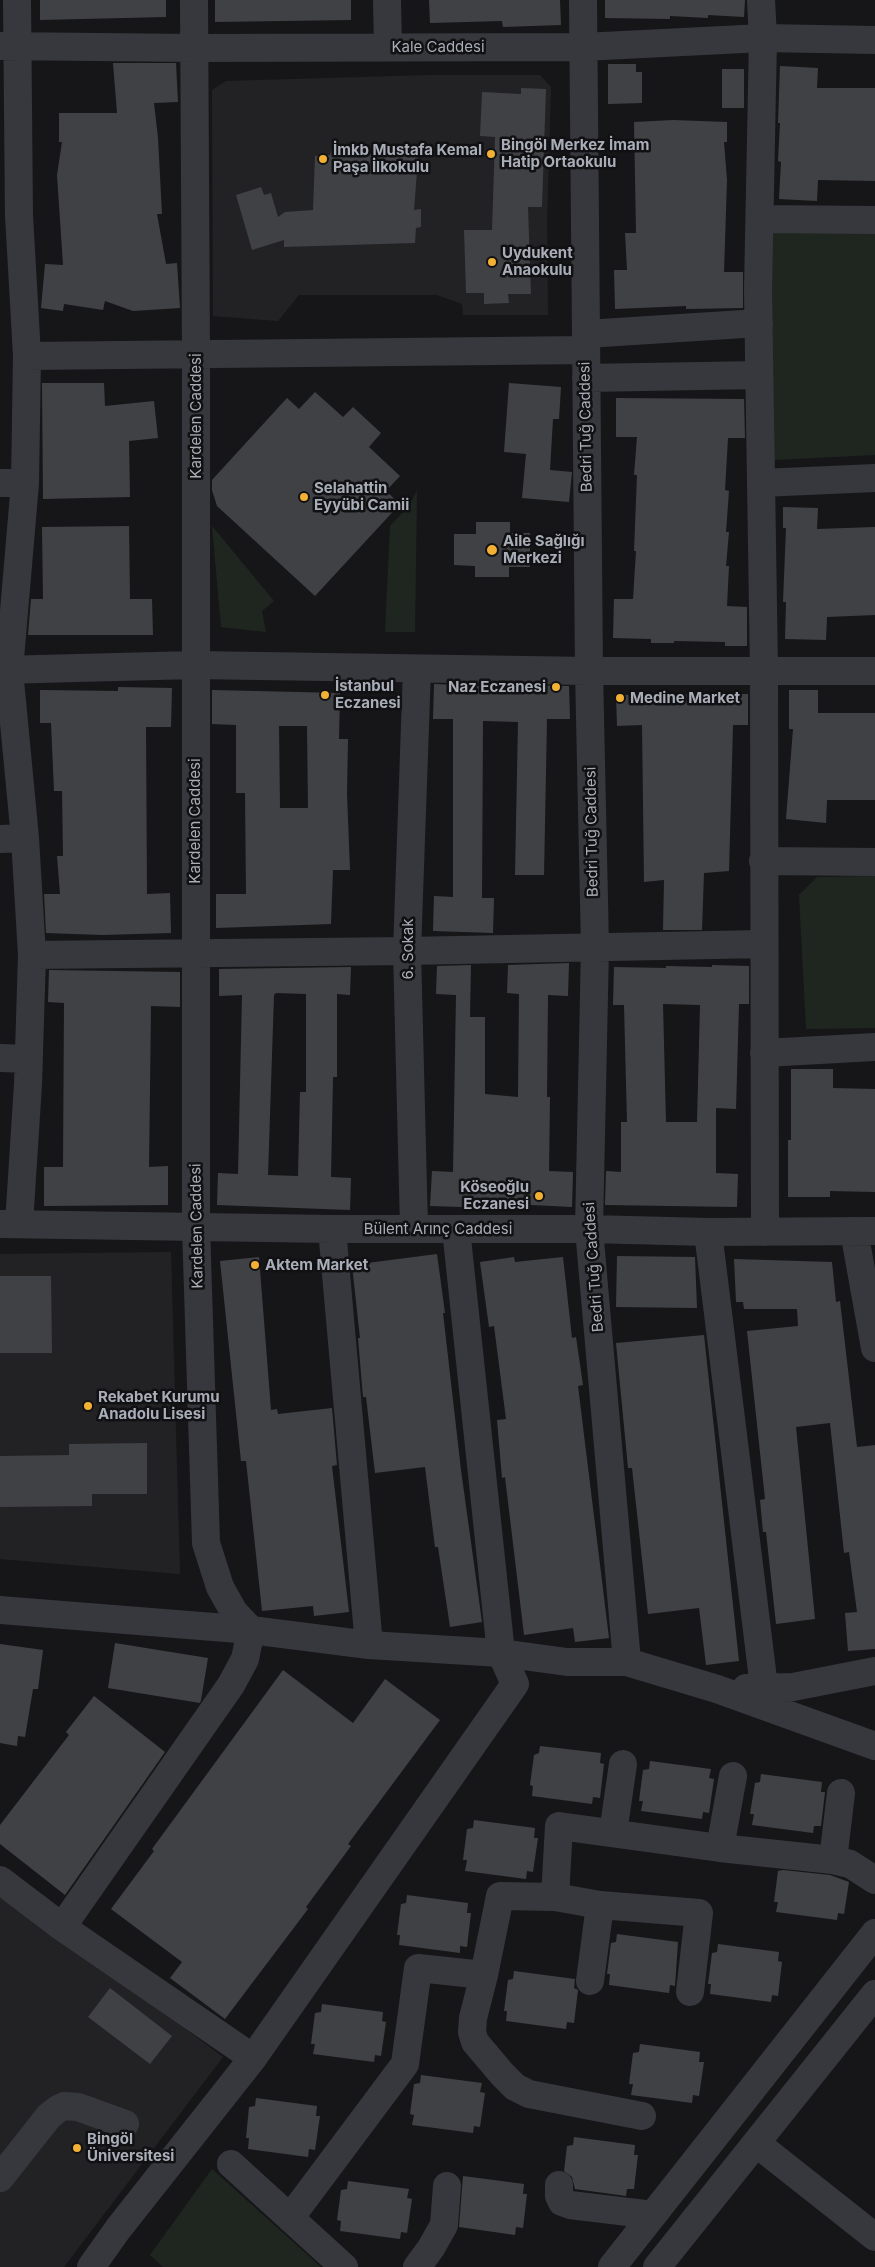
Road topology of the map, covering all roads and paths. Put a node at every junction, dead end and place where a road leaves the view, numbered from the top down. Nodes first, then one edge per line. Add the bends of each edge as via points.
1 (17, 0) edge
2 (194, 0) edge
3 (387, 0) edge
4 (583, 0) edge
5 (761, 0) edge
6 (763, 38) junction
7 (875, 40) edge
8 (9, 46) edge
9 (388, 47) junction
10 (583, 47) junction
11 (194, 48) junction
12 (10, 215) edge
13 (760, 219) junction
14 (875, 220) edge
15 (759, 323) junction
16 (586, 342) junction
17 (196, 353) junction
18 (27, 356) junction
19 (759, 375) junction
20 (586, 378) junction
21 (875, 478) edge
22 (12, 483) edge
23 (761, 483) junction
24 (195, 665) junction
25 (417, 669) junction
26 (5, 670) edge
27 (875, 670) edge
28 (588, 671) junction
29 (764, 671) junction
30 (12, 838) edge
31 (763, 861) junction
32 (875, 862) edge
33 (763, 944) junction
34 (595, 947) junction
35 (407, 951) junction
36 (32, 954) junction
37 (195, 954) junction
38 (875, 1047) edge
39 (764, 1053) junction
40 (0, 1058) edge
41 (28, 1059) junction
42 (9, 1224) edge
43 (196, 1226) junction
44 (414, 1228) junction
45 (332, 1229) junction
46 (456, 1229) junction
47 (588, 1229) junction
48 (865, 1231) edge
49 (708, 1232) junction
50 (765, 1232) junction
51 (875, 1348) edge
52 (0, 1610) edge
53 (251, 1630) junction
54 (369, 1645) junction
55 (501, 1653) junction
56 (627, 1662) junction
57 (875, 1671) edge
58 (767, 1698) junction
59 (875, 1746) edge
60 (623, 1764) dead end
61 (733, 1776) dead end
62 (841, 1793) dead end
63 (613, 1834) junction
64 (720, 1848) junction
65 (833, 1860) junction
66 (0, 1880) edge
67 (875, 1880) edge
68 (555, 1897) junction
69 (600, 1904) junction
70 (62, 1927) junction
71 (875, 1933) edge
72 (484, 1975) junction
73 (590, 1980) dead end
74 (690, 1992) dead end
75 (875, 1994) edge
76 (253, 2058) junction
77 (642, 2116) dead end
78 (125, 2124) dead end
79 (756, 2143) junction
80 (231, 2164) dead end
81 (0, 2178) edge
82 (559, 2185) dead end
83 (447, 2186) dead end
84 (653, 2215) junction
85 (290, 2218) junction
86 (875, 2237) edge
87 (91, 2267) edge
88 (344, 2267) edge
89 (417, 2267) edge
90 (612, 2267) edge
91 (657, 2267) edge

1 - 8 street
2 - 11 street, Kardelen Caddesi
3 - 9 street
4 - 10 street, Bedri Tuğ Caddesi
5 - 6 street
6 - 7 street, Kale Caddesi
6 - 10 street, Kale Caddesi
6 - 13 street
8 - 11 street, Kale Caddesi
8 - 12 street
9 - 10 street, Kale Caddesi
9 - 11 street, Kale Caddesi
10 - 16 street, Bedri Tuğ Caddesi
11 - 17 street, Kardelen Caddesi
12 - 18 street
13 - 14 street
13 - 15 street
15 - 16 street
15 - 19 street
16 - 17 street
16 - 20 street, Bedri Tuğ Caddesi
17 - 18 street
17 - 24 street, Kardelen Caddesi
18 - 22 street
19 - 20 street
19 - 23 street
20 - 28 street, Bedri Tuğ Caddesi
21 - 23 street
22 - 26 street
23 - 29 street
24 - 25 street
24 - 26 street
24 - 37 street, Kardelen Caddesi
25 - 28 street
25 - 35 street, 6. Sokak
26 - 30 street
27 - 29 street
28 - 29 street
28 - 34 street, Bedri Tuğ Caddesi
29 - 31 street
30 - 36 street
31 - 32 street
31 - 33 street
33 - 34 street
33 - 39 street
34 - 35 street
34 - 47 street, Bedri Tuğ Caddesi
35 - 37 street
35 - 44 street, 6. Sokak
36 - 37 street
36 - 41 street
37 - 43 street, Kardelen Caddesi
38 - 39 street
39 - 50 street
40 - 41 street
41 - 42 street via 28,1084
42 - 43 street, Bülent Arınç Caddesi
43 - 45 street, Bülent Arınç Caddesi
43 - 53 street, Kardelen Caddesi via 206,1543 220,1587 234,1612
44 - 45 street, Bülent Arınç Caddesi
44 - 46 street, Bülent Arınç Caddesi
45 - 54 street
46 - 47 street, Bülent Arınç Caddesi
46 - 55 street
47 - 49 street, Bülent Arınç Caddesi
47 - 56 street, Bedri Tuğ Caddesi
48 - 50 street, Bülent Arınç Caddesi
48 - 51 street
49 - 50 street, Bülent Arınç Caddesi
49 - 58 street
52 - 53 street
53 - 54 street
53 - 70 street via 245,1659 231,1685
54 - 55 street
55 - 56 street via 566,1662
55 - 76 street via 515,1684
56 - 58 street via 717,1689
57 - 58 street via 792,1687
58 - 59 street
60 - 63 street
61 - 64 street
62 - 65 street
63 - 64 street
63 - 68 street via 560,1826
64 - 65 street
65 - 67 street via 850,1864
66 - 70 street
68 - 69 street
68 - 72 street via 500,1896
69 - 73 street
69 - 74 street via 699,1913
70 - 76 street
71 - 84 street
72 - 77 street via 472,2032 475,2042 516,2087 529,2094
72 - 85 street via 418,1968 405,2064
75 - 79 street
76 - 87 street
78 - 81 street via 78,2107 64,2106 49,2116
79 - 86 street
79 - 91 street
80 - 85 street
82 - 84 street via 558,2196 570,2205
83 - 89 street via 444,2225
84 - 90 street
85 - 88 street

